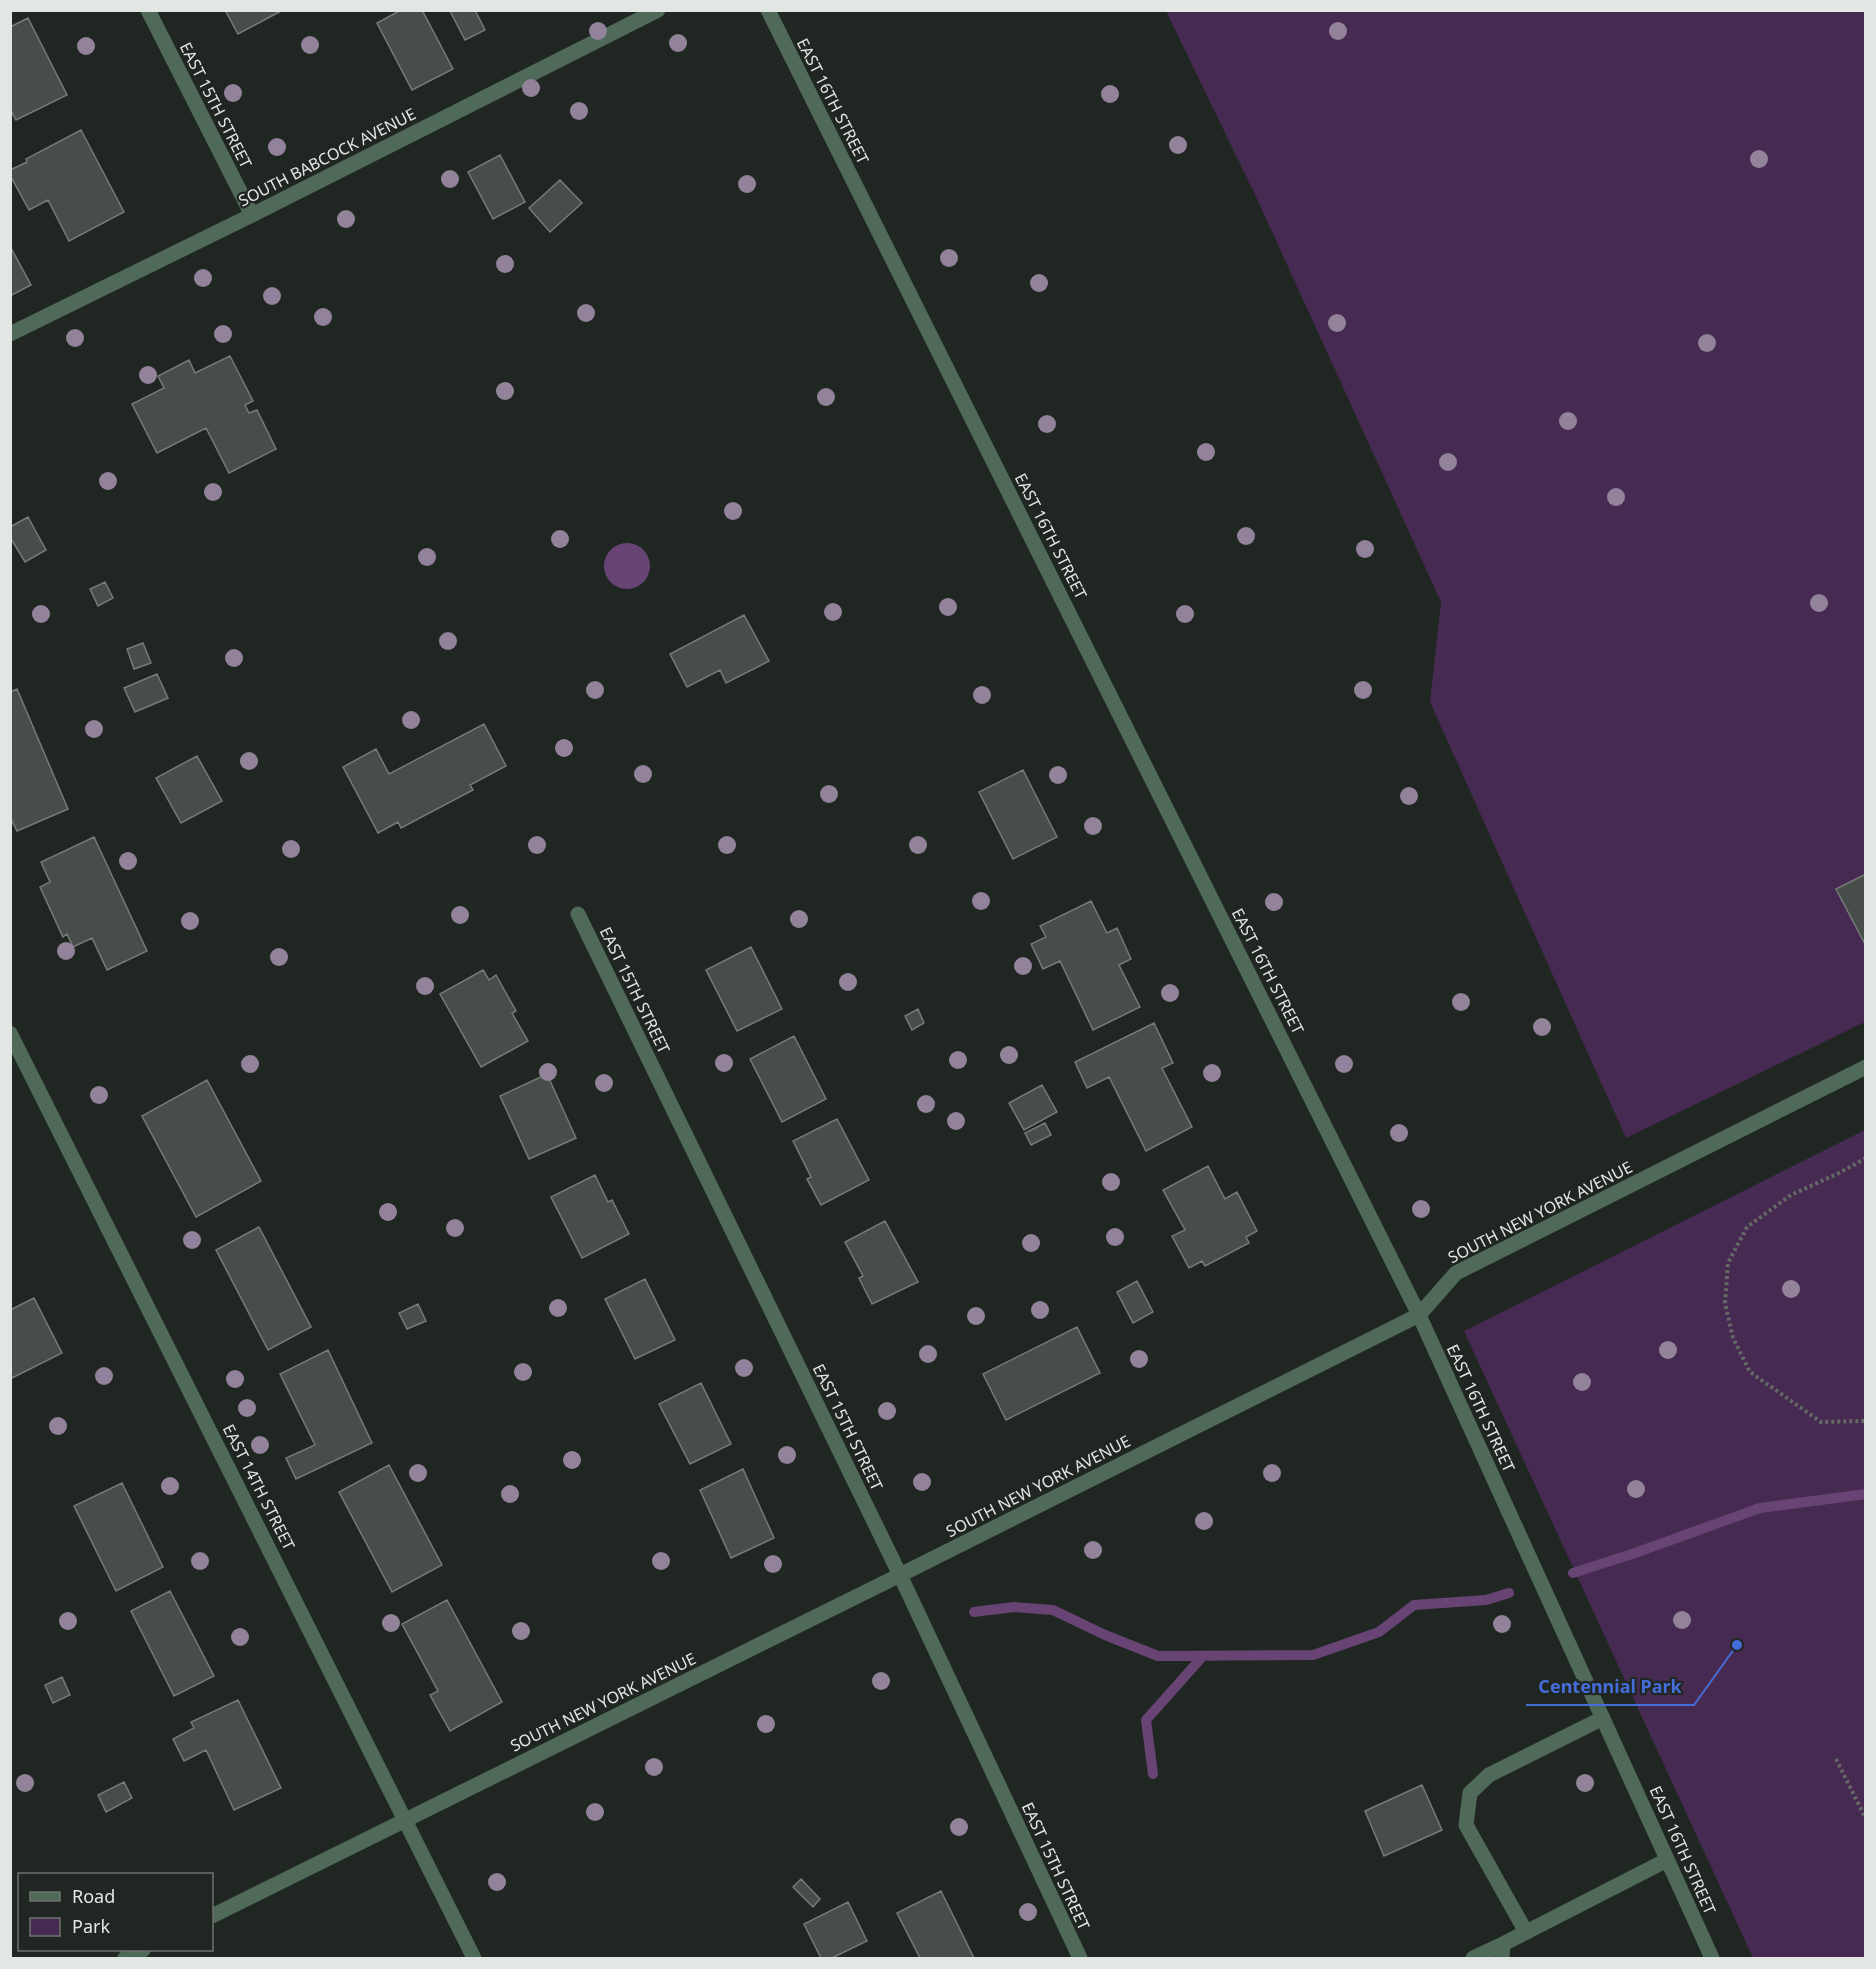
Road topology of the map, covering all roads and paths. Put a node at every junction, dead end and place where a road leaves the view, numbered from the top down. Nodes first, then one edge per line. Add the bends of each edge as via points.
1 (148, 10) edge
2 (658, 10) edge
3 (768, 10) edge
4 (252, 215) junction
5 (10, 334) edge
6 (578, 914) dead end
7 (10, 1033) edge
8 (1866, 1067) edge
9 (1866, 1158) edge
10 (1419, 1315) junction
11 (1866, 1421) edge
12 (900, 1575) junction
13 (1603, 1718) junction
14 (1836, 1759) dead end
15 (1866, 1819) edge
16 (406, 1820) junction
17 (1667, 1860) junction
18 (213, 1916) edge
19 (1526, 1932) junction
20 (141, 1951) edge
21 (1502, 1951) edge
22 (125, 1959) edge
23 (474, 1959) edge
24 (1080, 1959) edge
25 (1473, 1959) edge
26 (1712, 1959) edge

1 - 4 street, EAST 15TH STREET
2 - 4 street, SOUTH BABCOCK AVENUE
3 - 10 street, EAST 16TH STREET
4 - 5 street, SOUTH BABCOCK AVENUE
6 - 12 street, EAST 15TH STREET
7 - 16 street, EAST 14TH STREET
8 - 10 street, SOUTH NEW YORK AVENUE via 1456,1274
9 - 11 path via 1791,1195 1747,1227 1728,1263 1725,1303 1733,1338 1750,1372 1821,1422
10 - 12 street, SOUTH NEW YORK AVENUE
10 - 13 street, EAST 16TH STREET
12 - 16 street, SOUTH NEW YORK AVENUE
12 - 24 street, EAST 15TH STREET
13 - 17 street, EAST 16TH STREET
13 - 19 street via 1489,1775 1470,1792 1466,1825
14 - 15 path
16 - 18 street, SOUTH NEW YORK AVENUE
16 - 23 street, EAST 14TH STREET
17 - 19 street
17 - 26 street, EAST 16TH STREET
19 - 21 street
20 - 22 street
21 - 25 street

